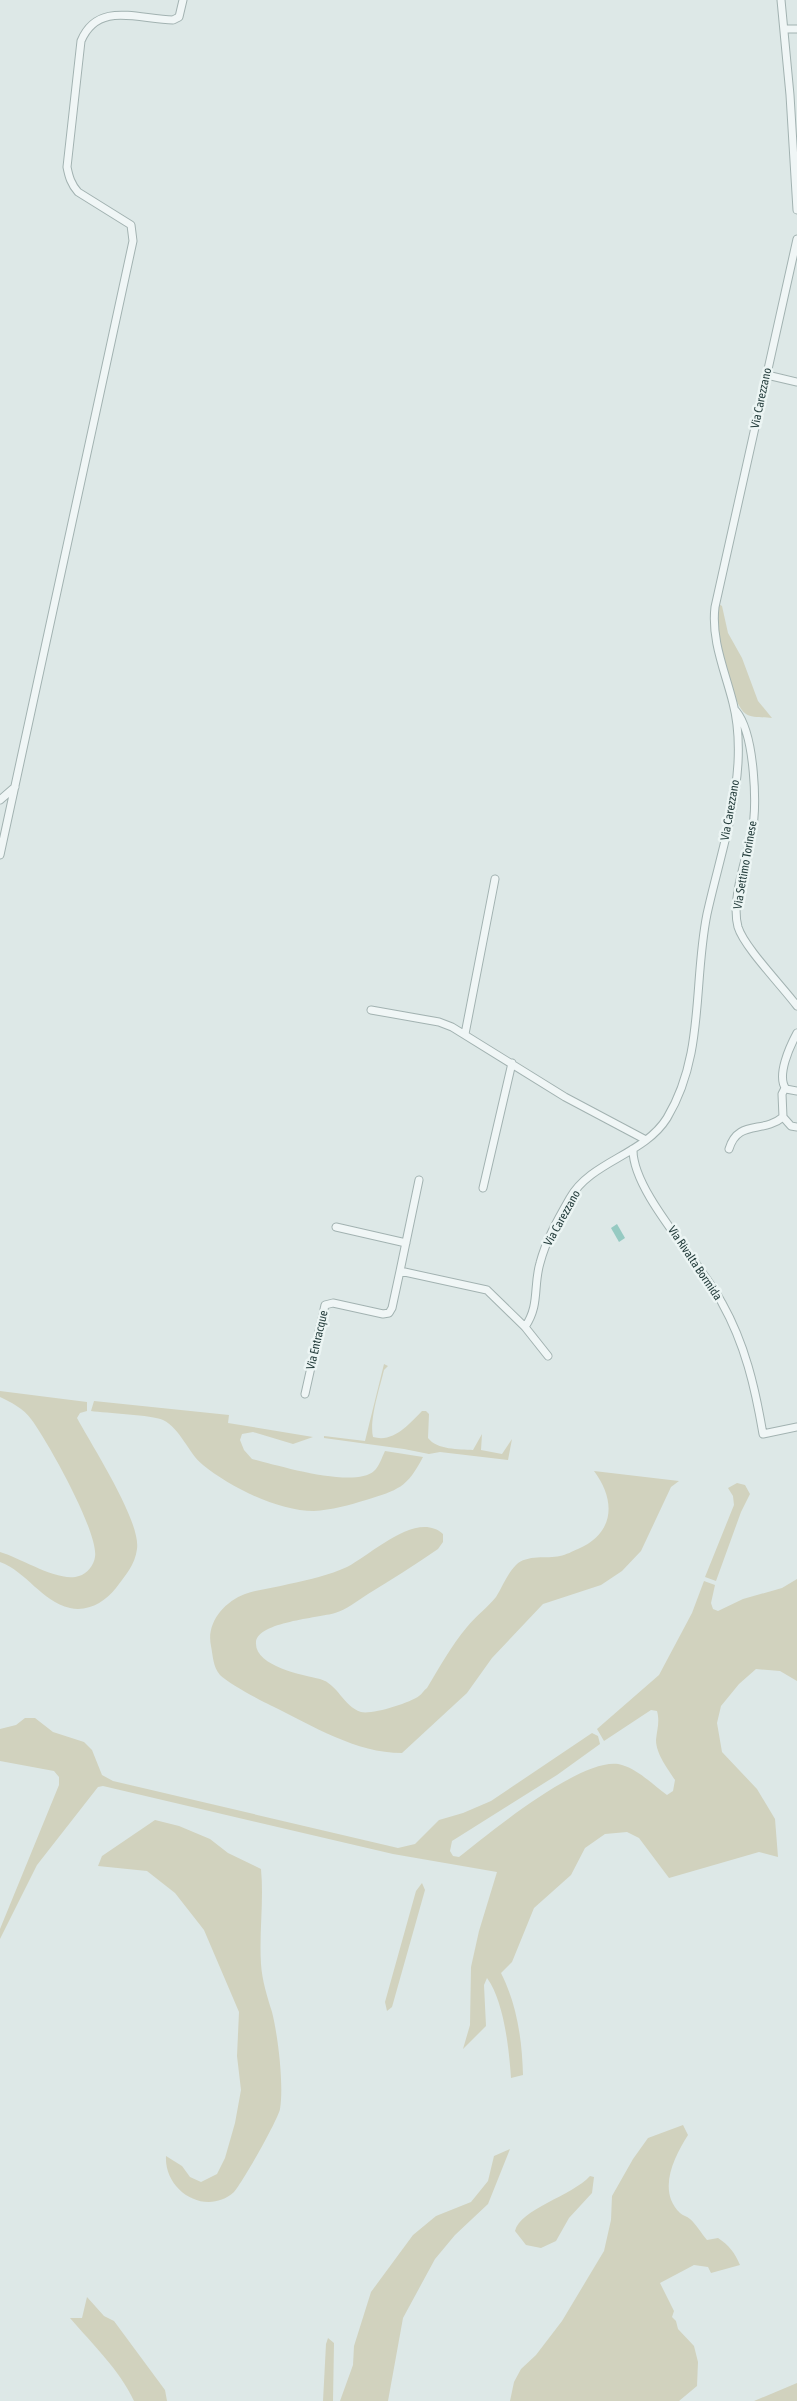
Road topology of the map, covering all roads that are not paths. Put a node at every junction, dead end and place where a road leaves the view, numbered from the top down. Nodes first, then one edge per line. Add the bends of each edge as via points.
1 (183, 0) edge
2 (781, 0) edge
3 (784, 29) junction
4 (797, 29) edge
5 (797, 210) edge
6 (797, 239) edge
7 (767, 375) junction
8 (797, 382) edge
9 (734, 709) junction
10 (15, 787) junction
11 (0, 800) edge
12 (0, 855) edge
13 (495, 879) dead end
14 (797, 1006) edge
15 (371, 1010) dead end
16 (797, 1033) edge
17 (465, 1034) junction
18 (512, 1063) junction
19 (785, 1088) junction
20 (797, 1091) edge
21 (782, 1118) junction
22 (797, 1127) edge
23 (646, 1140) junction
24 (633, 1149) junction
25 (728, 1150) dead end
26 (419, 1180) dead end
27 (483, 1188) dead end
28 (336, 1227) dead end
29 (406, 1243) junction
30 (400, 1271) junction
31 (525, 1327) junction
32 (548, 1356) dead end
33 (305, 1394) dead end
34 (797, 1427) edge

1 - 10 street via 179,17 173,20 117,13 98,19 88,27 81,40 67,167 69,176 78,192 131,225 133,241
2 - 3 street
3 - 4 street
3 - 5 street
6 - 7 street, Via Carezzano
7 - 8 street
7 - 9 street, Via Carezzano via 714,616 718,648
9 - 14 street, Via Settimo Torinese via 748,733 754,806 738,901 738,924 744,939
9 - 23 street, Via Carezzano via 738,750 735,792 706,925 693,1048 685,1079 668,1117
10 - 11 street
10 - 12 street
13 - 17 street
15 - 17 street via 439,1022
16 - 19 street via 786,1056
17 - 18 street
18 - 23 street via 578,1104
18 - 27 street
19 - 20 street
19 - 21 street
21 - 22 street
21 - 25 street via 770,1126 743,1129
23 - 24 street, Via Carezzano
24 - 31 street, Via Carezzano via 589,1178 570,1199 541,1260 535,1308
24 - 34 street, Via Rivalta Bormida via 634,1165 648,1194 699,1265 731,1320 746,1354 762,1434
26 - 29 street
28 - 29 street
29 - 30 street
30 - 31 street via 484,1289
30 - 33 street, Via Entracque via 389,1313 332,1303 325,1305
31 - 32 street

